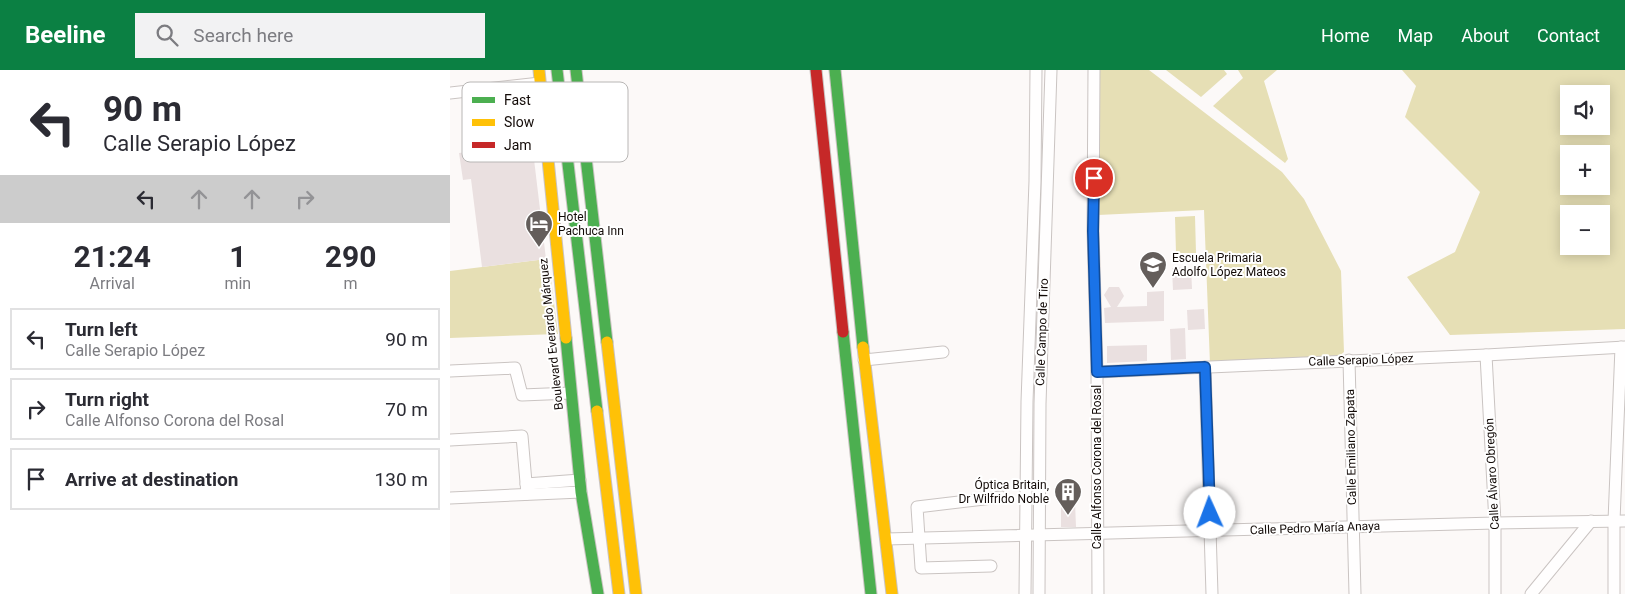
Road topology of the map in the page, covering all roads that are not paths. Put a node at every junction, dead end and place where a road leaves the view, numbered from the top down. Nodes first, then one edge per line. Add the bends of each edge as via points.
1 (539, 70) edge
2 (816, 70) edge
3 (835, 70) edge
4 (1094, 70) edge
5 (1036, 74) edge
6 (1051, 75) edge
7 (540, 82) edge
8 (548, 162) edge
9 (568, 162) edge
10 (587, 162) edge
11 (1035, 181) junction
12 (1048, 181) junction
13 (1029, 301) junction
14 (1042, 301) junction
15 (863, 343) junction
16 (845, 345) junction
17 (1623, 347) edge
18 (942, 352) dead end
19 (1486, 355) junction
20 (864, 360) junction
21 (1348, 360) junction
22 (1205, 367) junction
23 (450, 371) edge
24 (1097, 372) junction
25 (571, 393) junction
26 (450, 440) edge
27 (581, 486) junction
28 (527, 489) junction
29 (1001, 497) dead end
30 (450, 498) edge
31 (1591, 521) junction
32 (1619, 521) edge
33 (1494, 523) junction
34 (1353, 526) junction
35 (1211, 531) junction
36 (1039, 534) junction
37 (1097, 534) junction
38 (1026, 535) junction
39 (919, 538) junction
40 (886, 539) junction
41 (991, 566) dead end
42 (598, 594) edge
43 (619, 594) edge
44 (636, 594) edge
45 (871, 594) edge
46 (892, 594) edge
47 (1026, 594) edge
48 (1039, 594) edge
49 (1098, 594) edge
50 (1212, 594) edge
51 (1355, 594) edge
52 (1495, 594) edge
53 (1531, 594) edge
54 (1614, 594) edge

1 - 7 main road, Boulevard Everardo Márquez
2 - 16 main road
3 - 15 main road
4 - 24 street, Calle Alfonso Corona del Rosal via 1093,231
5 - 6 street
5 - 11 street, Calle Campo de Tiro
6 - 12 street, Calle Campo de Tiro
8 - 25 main road, Boulevard Everardo Márquez
9 - 43 main road
10 - 44 main road
11 - 12 street
11 - 13 street, Calle Campo de Tiro
12 - 14 street, Calle Campo de Tiro
13 - 14 street
13 - 38 street, Calle Campo de Tiro
14 - 36 street, Calle Campo de Tiro
15 - 16 main road
15 - 20 main road
16 - 45 main road
17 - 19 street, Calle Serapio López
17 - 32 street
18 - 20 street
19 - 21 street, Calle Serapio López
19 - 33 street, Calle Álvaro Obregón
20 - 40 main road
21 - 22 street, Calle Serapio López
21 - 34 street, Calle Emiliano Zapata
22 - 24 street, Calle Serapio López
22 - 35 street
23 - 25 street via 515,368 522,395
24 - 37 street, Calle Alfonso Corona del Rosal
25 - 27 main road, Boulevard Everardo Márquez
26 - 28 street via 522,436
27 - 28 street
27 - 42 main road, Boulevard Everardo Márquez
28 - 30 street
29 - 39 street via 917,507
31 - 32 street, Calle Pedro María Anaya
31 - 33 street, Calle Pedro María Anaya
31 - 53 street
32 - 54 street
33 - 34 street, Calle Pedro María Anaya
33 - 52 street, Calle Álvaro Obregón
34 - 35 street, Calle Pedro María Anaya
34 - 51 street, Calle Emiliano Zapata
35 - 37 street, Calle Pedro María Anaya
35 - 50 street
36 - 37 street, Calle Pedro María Anaya
36 - 38 street, Calle Pedro María Anaya
36 - 48 street, Calle Campo de Tiro
37 - 49 street, Calle Alfonso Corona del Rosal
38 - 39 street, Calle Pedro María Anaya
38 - 47 street, Calle Campo de Tiro
39 - 40 street, Calle Pedro María Anaya
39 - 41 street via 921,568
40 - 46 main road

